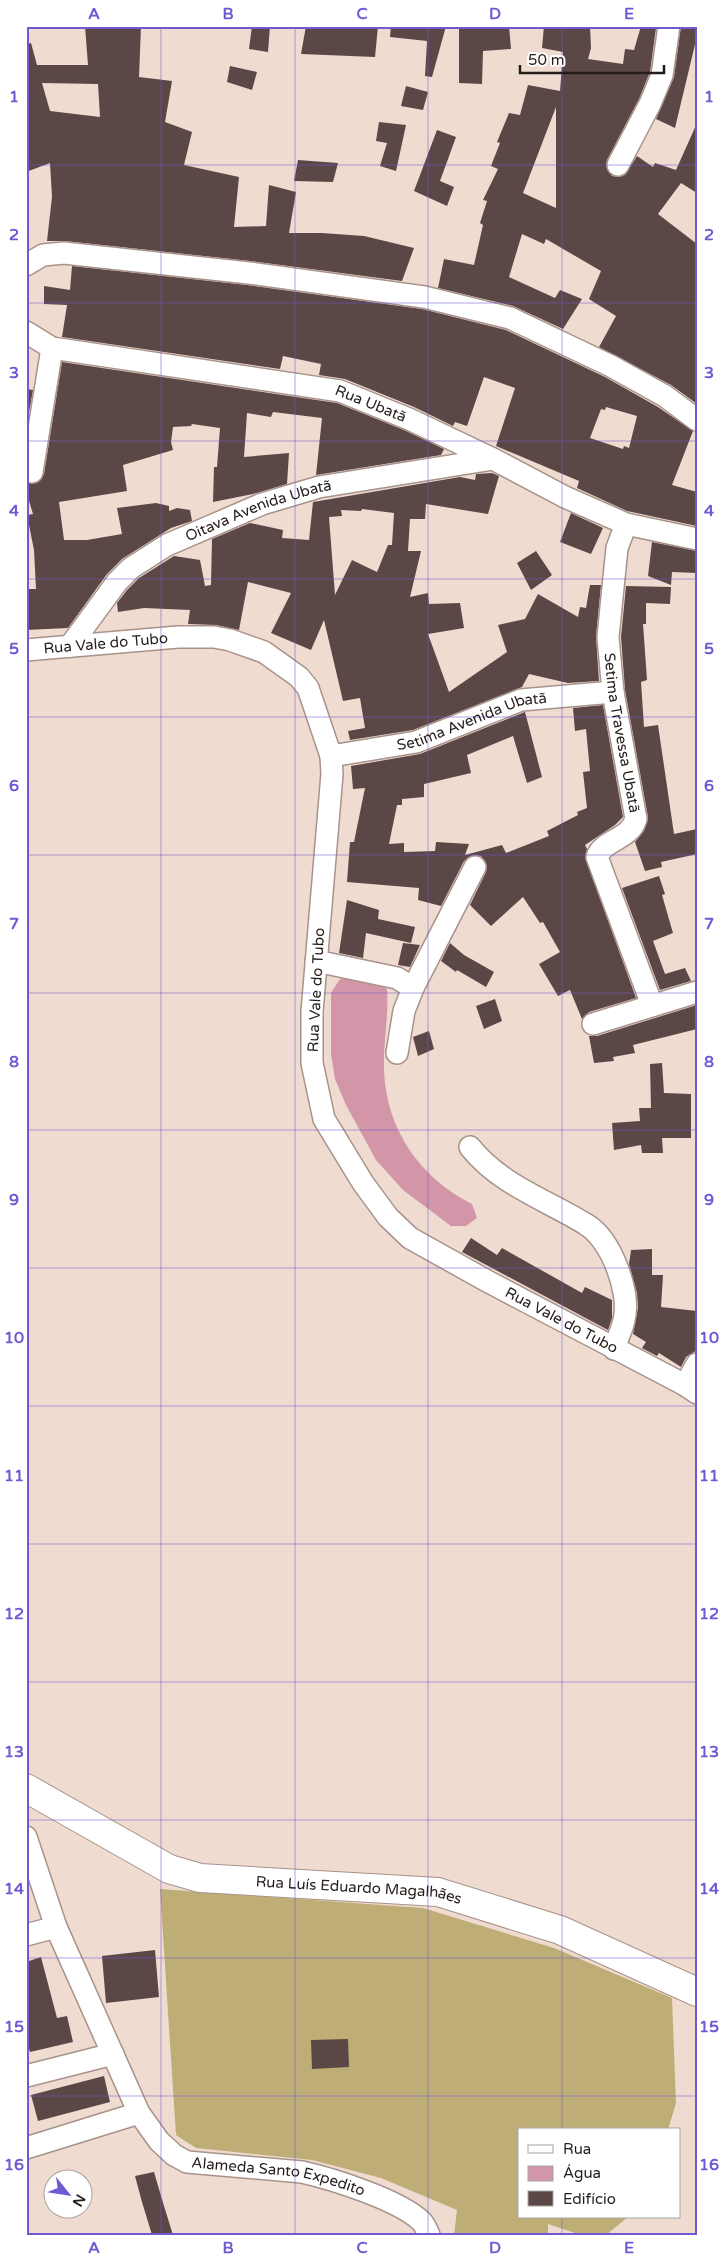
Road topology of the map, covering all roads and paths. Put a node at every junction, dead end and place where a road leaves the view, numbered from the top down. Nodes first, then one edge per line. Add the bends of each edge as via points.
1 (670, 26) edge
2 (618, 165) dead end
3 (26, 265) edge
4 (26, 332) edge
5 (52, 348) junction
6 (697, 420) edge
7 (493, 459) junction
8 (32, 472) dead end
9 (626, 524) junction
10 (697, 540) edge
11 (70, 646) junction
12 (26, 650) edge
13 (613, 692) junction
14 (331, 756) junction
15 (475, 867) dead end
16 (316, 961) junction
17 (413, 988) junction
18 (697, 992) edge
19 (652, 1006) junction
20 (592, 1024) dead end
21 (397, 1053) dead end
22 (470, 1148) dead end
23 (614, 1349) junction
24 (697, 1364) edge
25 (691, 1389) edge
26 (26, 1788) edge
27 (26, 1837) edge
28 (56, 1927) junction
29 (26, 1935) edge
30 (697, 1992) edge
31 (113, 2054) junction
32 (26, 2076) edge
33 (140, 2113) junction
34 (26, 2148) edge
35 (429, 2235) edge

1 - 2 street via 662,75
3 - 6 street via 43,255 64,253 249,273 424,297 510,318 612,366 665,396
4 - 5 street, Rua Ubatã
5 - 7 street, Rua Ubatã via 340,391
5 - 8 street
7 - 9 street, Rua Ubatã via 565,497
7 - 11 street, Oitava Avenida Ubatã via 318,487 262,504 167,545 131,568 117,582
9 - 10 street, Rua Ubatã
9 - 13 street, Setima Travessa Ubatã via 617,548 608,637
11 - 12 street, Rua Vale do Tubo
11 - 14 street, Rua Vale do Tubo via 214,637 264,652 299,677 308,688
13 - 14 street, Setima Avenida Ubatã via 521,700 416,742
13 - 19 street, Setima Travessa Ubatã via 636,819 628,833 597,857
14 - 16 street, Rua Vale do Tubo
15 - 17 street
16 - 17 street via 398,978
16 - 23 street, Rua Vale do Tubo via 312,1063 322,1114 363,1183 388,1217 410,1238
17 - 21 street via 404,1011
18 - 19 street
19 - 20 street
22 - 23 street via 500,1176 588,1225 600,1236 623,1281 625,1319
23 - 25 street, Rua Vale do Tubo
24 - 25 street
26 - 30 main road, Rua Luís Eduardo Magalhães via 184,1874 200,1878 438,1892 560,1930
27 - 28 street, Alameda Santo Expedito
28 - 29 street
28 - 31 street, Alameda Santo Expedito
31 - 32 street
31 - 33 street, Alameda Santo Expedito
33 - 34 street
33 - 35 street, Alameda Santo Expedito via 159,2141 187,2162 319,2176 406,2210 422,2222

